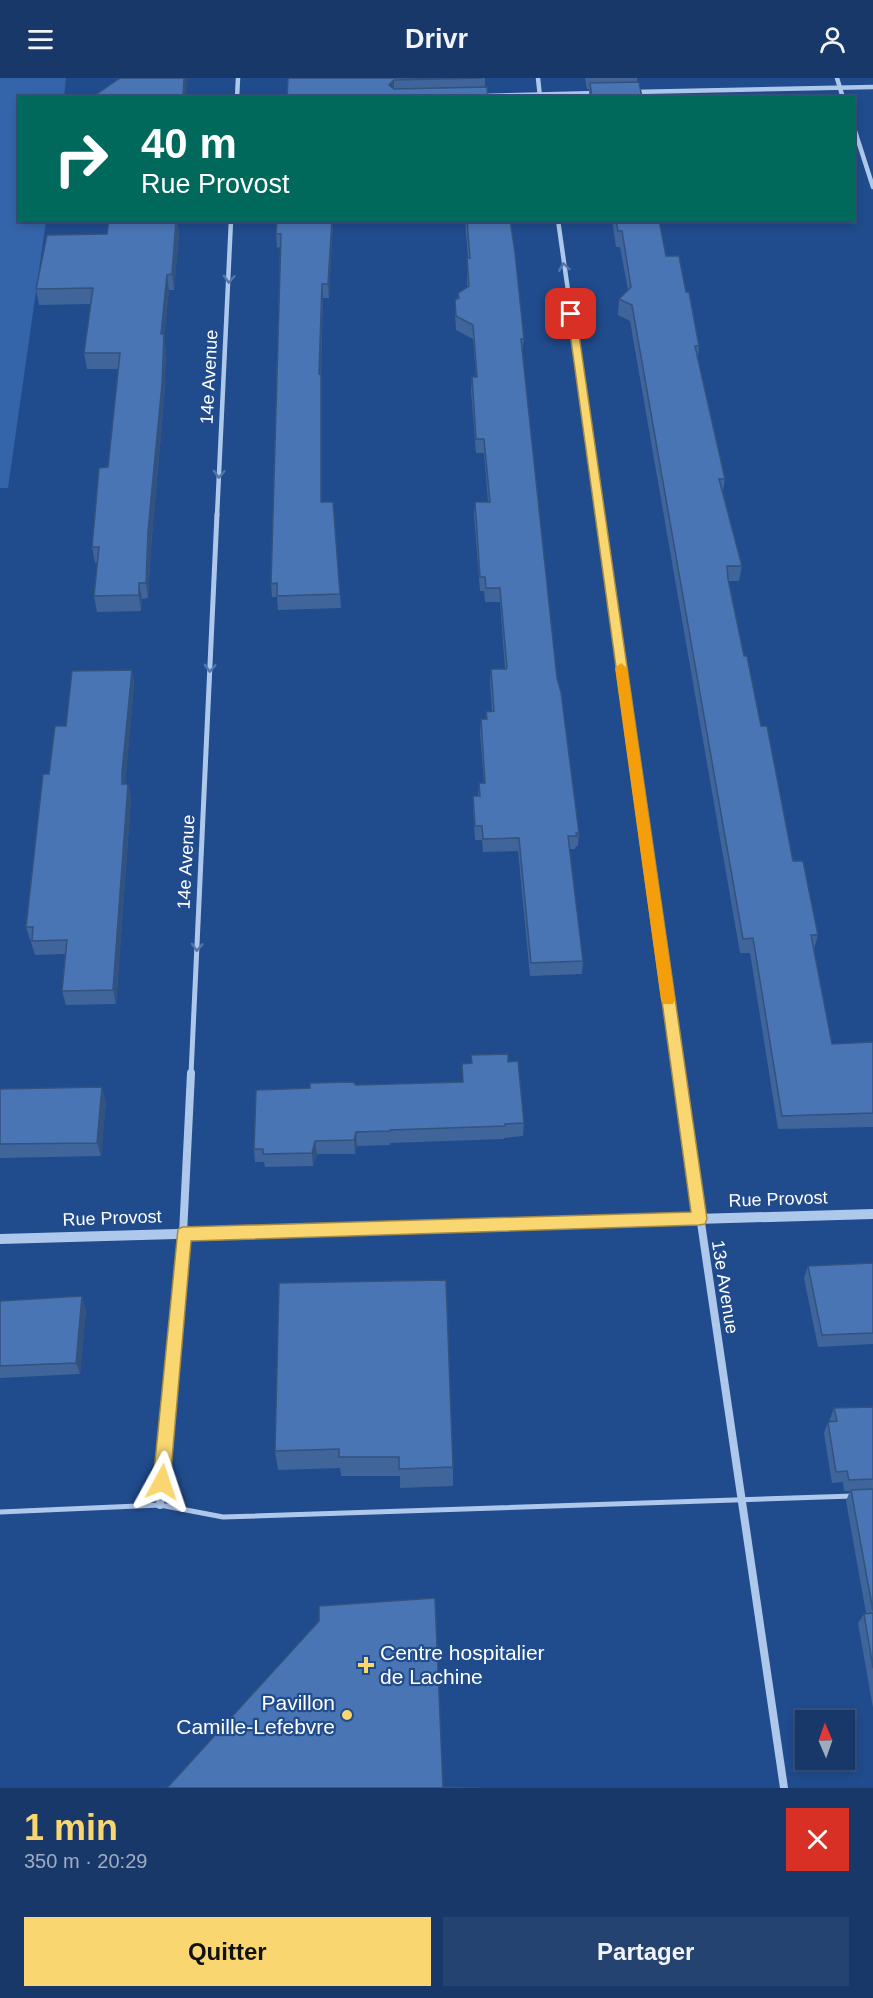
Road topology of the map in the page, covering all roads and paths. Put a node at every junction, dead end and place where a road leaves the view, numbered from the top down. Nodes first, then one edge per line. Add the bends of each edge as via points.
1 (238, 78) edge
2 (538, 78) edge
3 (837, 78) edge
4 (873, 87) edge
5 (840, 88) junction
6 (599, 93) edge
7 (623, 93) edge
8 (237, 96) edge
9 (472, 96) edge
10 (540, 96) edge
11 (842, 96) edge
12 (855, 131) edge
13 (873, 187) edge
14 (231, 222) edge
15 (558, 222) edge
16 (873, 1214) edge
17 (699, 1219) junction
18 (183, 1234) junction
19 (0, 1239) edge
20 (862, 1496) edge
21 (740, 1501) junction
22 (160, 1505) junction
23 (0, 1512) edge
24 (784, 1788) edge

1 - 8 street
2 - 10 street
3 - 5 street
4 - 5 street
5 - 7 street
5 - 11 street
6 - 10 street
9 - 10 street
12 - 13 street
14 -> 18 street, 14e Avenue
17 -> 15 street, 13e Avenue
16 - 17 street, Rue Provost
17 - 18 street, Rue Provost
17 - 21 street, 13e Avenue
18 - 19 street, Rue Provost
18 - 22 street, 14e Avenue
20 - 21 lane
21 - 22 lane via 223,1518
21 - 24 street, 13e Avenue
22 - 23 lane

